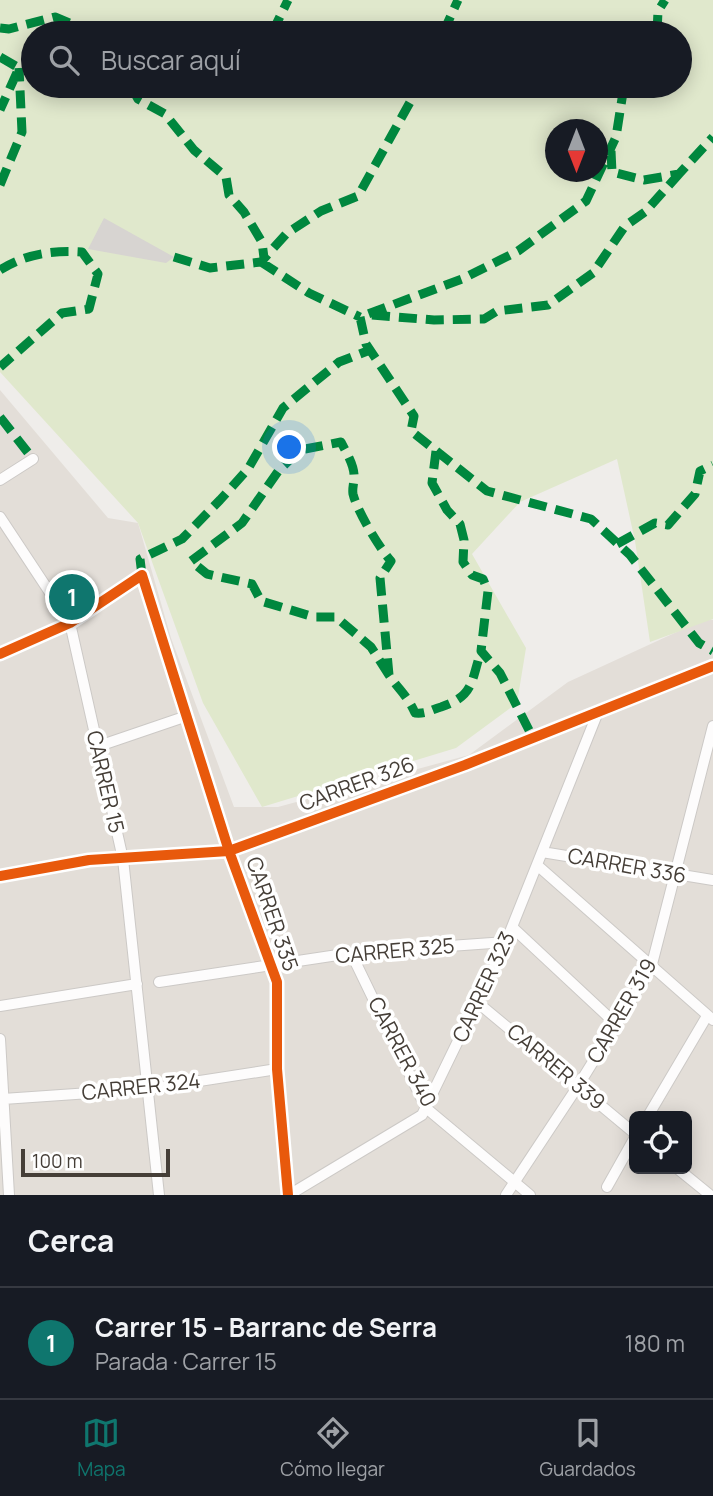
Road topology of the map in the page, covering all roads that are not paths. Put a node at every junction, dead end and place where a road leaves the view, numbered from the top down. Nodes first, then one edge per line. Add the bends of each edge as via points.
1 (33, 459) dead end
2 (0, 480) edge
3 (0, 517) edge
4 (70, 623) junction
5 (0, 654) edge
6 (713, 667) edge
7 (598, 712) junction
8 (187, 716) junction
9 (713, 726) edge
10 (96, 747) junction
11 (229, 851) junction
12 (542, 852) junction
13 (123, 859) junction
14 (537, 865) junction
15 (0, 876) edge
16 (677, 876) junction
17 (713, 880) edge
18 (512, 927) junction
19 (506, 942) junction
20 (351, 953) junction
21 (273, 965) junction
22 (651, 968) junction
23 (159, 982) dead end
24 (137, 984) junction
25 (477, 1002) junction
26 (0, 1006) edge
27 (710, 1018) edge
28 (616, 1024) junction
29 (0, 1039) edge
30 (277, 1069) junction
31 (578, 1086) junction
32 (148, 1089) junction
33 (1, 1100) edge
34 (426, 1108) junction
35 (651, 1111) edge
36 (629, 1129) edge
37 (629, 1148) edge
38 (684, 1174) edge
39 (514, 1182) junction
40 (607, 1187) dead end
41 (9, 1195) edge
42 (159, 1195) edge
43 (288, 1195) edge
44 (506, 1195) edge
45 (530, 1195) edge
46 (710, 1195) edge

1 - 2 street
3 - 4 street, CARRER 15
4 - 5 street
4 - 8 street, CARRER 335 via 142,575
4 - 10 street, CARRER 15
6 - 7 street, CARRER 326
7 - 11 street, CARRER 326
7 - 12 street, CARRER 323
8 - 10 street
8 - 11 street, CARRER 335
9 - 16 street, CARRER 319
10 - 13 street, CARRER 15
11 - 13 street, CARRER 326
11 - 21 street, CARRER 335
12 - 14 street, CARRER 323
12 - 16 street, CARRER 336
13 - 15 street, CARRER 326 via 89,860
13 - 24 street, CARRER 15
14 - 18 street, CARRER 323
14 - 22 street
16 - 17 street, CARRER 336
16 - 22 street, CARRER 319
18 - 19 street, CARRER 323
18 - 28 street
19 - 20 street, CARRER 325
19 - 25 street, CARRER 323
20 - 21 street, CARRER 325
20 - 34 street, CARRER 340
21 - 23 street, CARRER 325
21 - 30 street, CARRER 335
22 - 27 street
22 - 28 street, CARRER 319
24 - 26 street
24 - 32 street, CARRER 15
25 - 31 street, CARRER 339
25 - 34 street, CARRER 323
27 - 35 street
28 - 31 street, CARRER 319
29 - 33 street
30 - 32 street, CARRER 324
30 - 43 street, CARRER 335
31 - 36 street, CARRER 339
31 - 39 street, CARRER 319
32 - 33 street, CARRER 324
32 - 42 street, CARRER 15
33 - 41 street
34 - 39 street, CARRER 340
34 - 43 street, CARRER 323 via 422,1115
37 - 40 street
38 - 46 street
39 - 44 street, CARRER 319
39 - 45 street, CARRER 340

